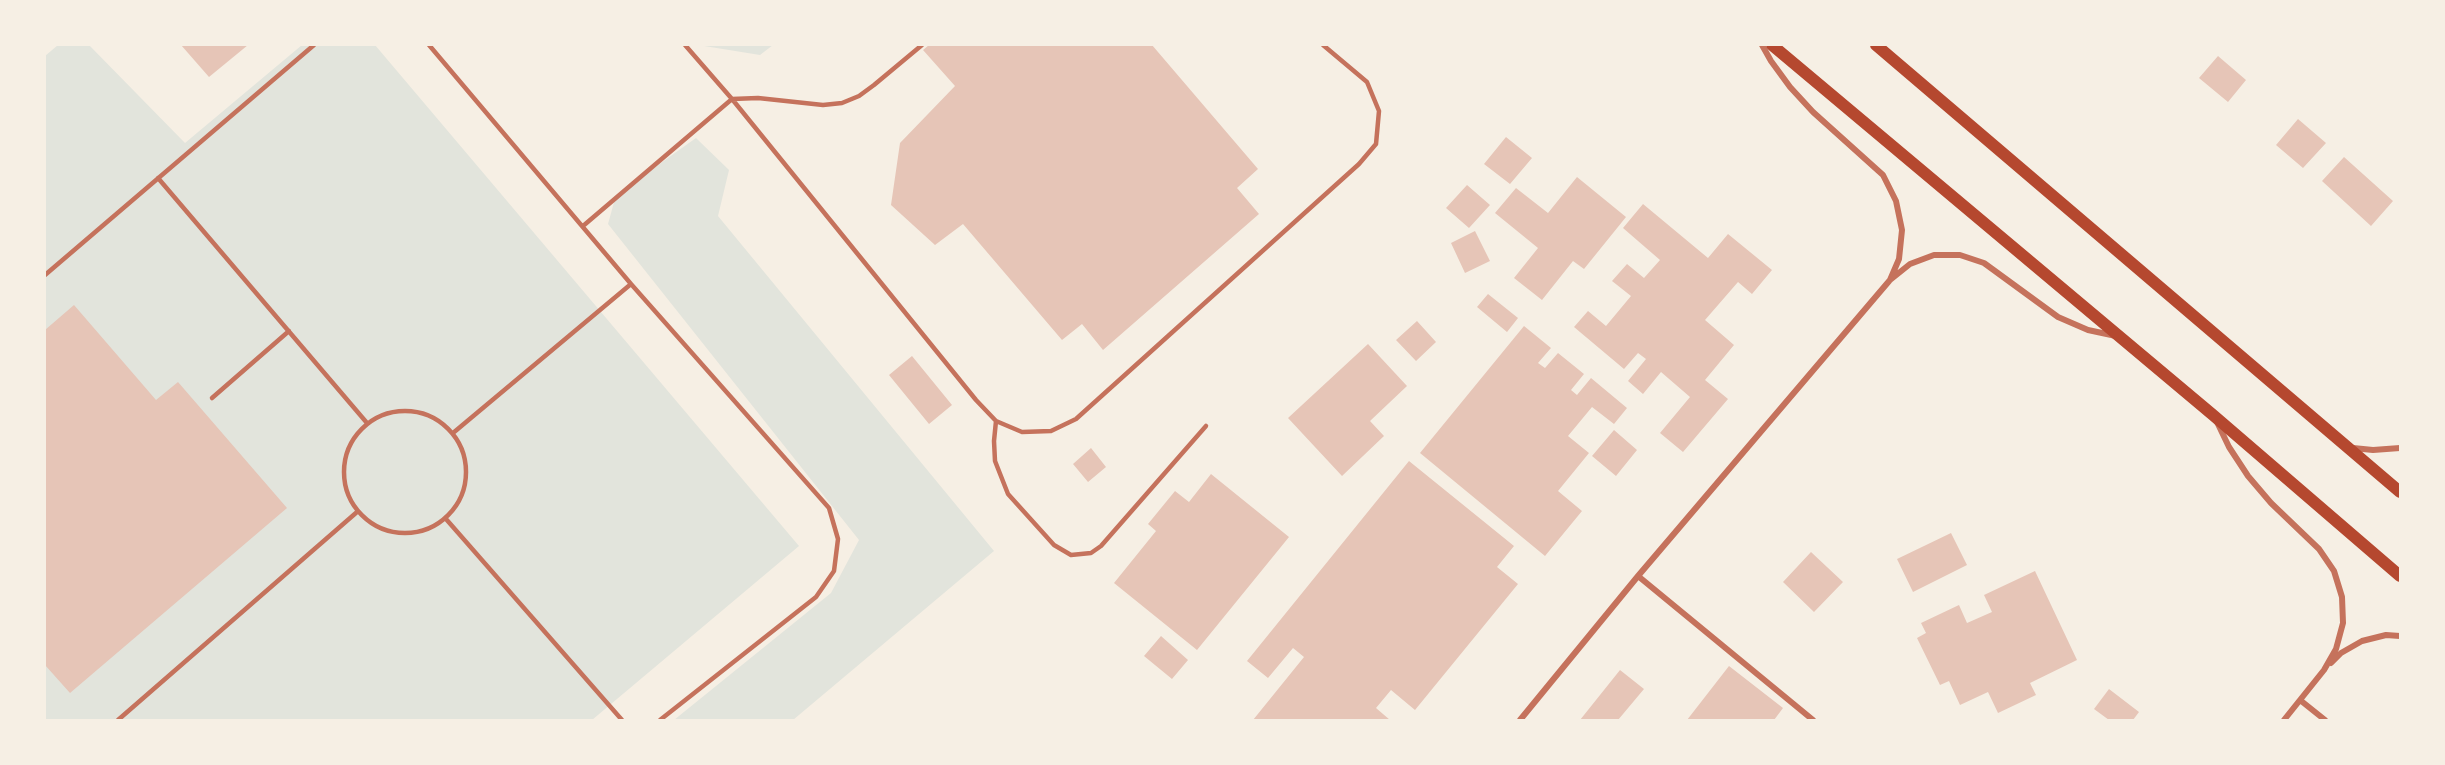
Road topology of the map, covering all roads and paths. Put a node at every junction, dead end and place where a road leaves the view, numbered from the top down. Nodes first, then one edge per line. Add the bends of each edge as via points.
1 (314, 45) edge
2 (429, 45) edge
3 (685, 45) edge
4 (922, 45) edge
5 (1323, 45) edge
6 (1762, 45) edge
7 (1772, 45) edge
8 (1876, 45) edge
9 (732, 99) junction
10 (158, 178) junction
11 (583, 226) junction
12 (45, 275) edge
13 (1890, 280) junction
14 (631, 284) junction
15 (289, 331) junction
16 (2120, 337) junction
17 (212, 398) dead end
18 (2213, 415) junction
19 (996, 421) junction
20 (367, 423) junction
21 (1206, 426) dead end
22 (453, 433) junction
23 (2348, 448) junction
24 (2400, 448) edge
25 (2400, 492) edge
26 (357, 512) junction
27 (446, 519) junction
28 (1638, 576) junction
29 (2400, 576) edge
30 (2400, 636) edge
31 (2324, 670) junction
32 (2300, 700) junction
33 (118, 720) edge
34 (622, 720) edge
35 (660, 720) edge
36 (1520, 720) edge
37 (1813, 720) edge
38 (2284, 720) edge
39 (2325, 720) edge

1 - 10 lane
2 - 11 lane
3 - 9 lane
4 - 9 lane via 859,96 842,103
5 - 19 lane via 1367,82 1379,111 1376,144 1359,164 1076,419 1051,430 1022,432
6 - 13 street via 1790,87 1813,112 1883,175 1896,201 1902,230 1899,259
7 - 16 main road
8 - 23 main road
9 - 11 lane
9 - 19 lane
10 - 12 lane
10 - 15 lane
11 - 14 lane
13 - 16 street via 1910,264 1934,255 1960,255 1984,263 2058,317 2088,330
13 - 28 street
14 - 22 lane
14 - 35 lane via 829,508 838,539 834,571 816,597
15 - 17 lane
15 - 20 lane
16 - 18 main road
18 - 29 main road
18 - 31 street via 2248,476 2319,549 2334,571 2342,597 2343,623 2336,649
19 - 21 lane via 996,461 1008,494 1054,545 1071,555 1091,553 1101,546
20 - 22 lane via 396,411 406,412 427,415
20 - 26 lane via 347,449 343,482
22 - 27 lane via 466,461 464,493
23 - 24 street
23 - 25 main road
26 - 27 lane via 384,531 416,533
26 - 33 lane
27 - 34 lane
28 - 36 street
28 - 37 street
30 - 31 street via 2362,641 2341,653
31 - 32 street
32 - 38 street
32 - 39 street

